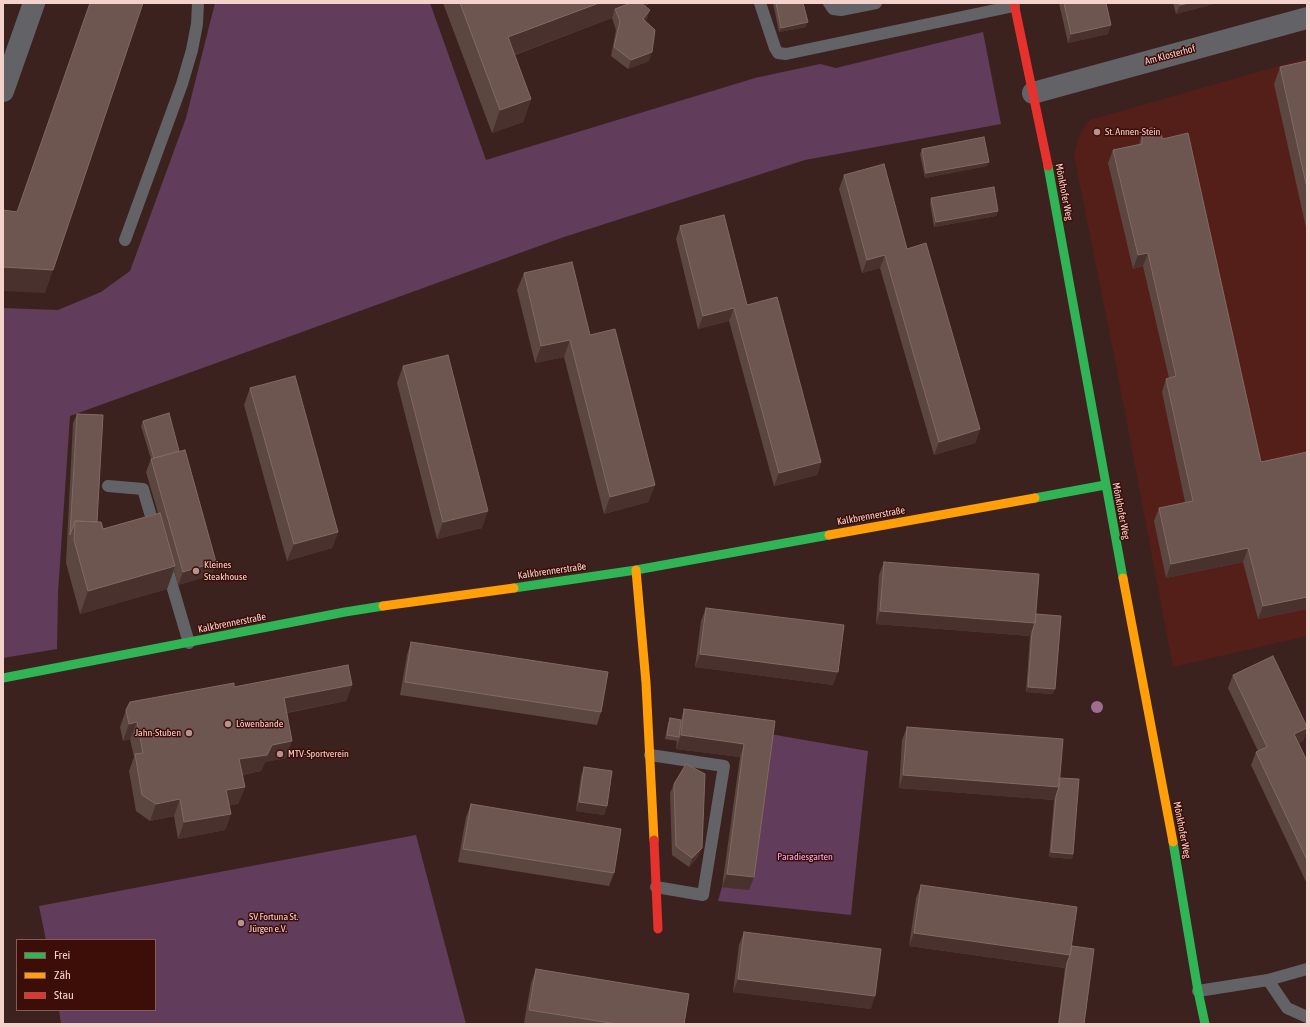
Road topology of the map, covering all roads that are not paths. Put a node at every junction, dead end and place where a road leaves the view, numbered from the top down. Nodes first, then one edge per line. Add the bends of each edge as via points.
1 (34, 3) edge
2 (198, 3) edge
3 (760, 3) edge
4 (829, 3) edge
5 (876, 3) edge
6 (1014, 4) edge
7 (1307, 18) edge
8 (3, 91) edge
9 (1033, 93) junction
10 (125, 240) dead end
11 (1105, 485) junction
12 (108, 486) dead end
13 (158, 540) edge
14 (163, 555) edge
15 (636, 570) junction
16 (189, 643) junction
17 (3, 678) edge
18 (650, 755) junction
19 (656, 887) junction
20 (658, 929) dead end
21 (1307, 969) edge
22 (1268, 980) junction
23 (1198, 992) junction
24 (1307, 1016) edge
25 (1205, 1024) edge

1 - 8 street
2 - 10 lane via 192,50 182,84
3 - 6 lane via 775,48 778,53 786,54
4 - 5 lane via 833,8 841,10
6 - 9 street, Mönkhofer Weg
7 - 9 street, Am Klosterhof
9 - 11 street, Mönkhofer Weg
11 - 15 street, Kalkbrennerstraße
11 - 23 street, Mönkhofer Weg via 1180,881
12 - 13 lane via 143,489
14 - 16 lane
15 - 16 street, Kalkbrennerstraße via 345,612
15 - 18 street
16 - 17 street, Kalkbrennerstraße
18 - 19 street
18 - 19 lane via 724,766 703,896
19 - 20 street
21 - 22 lane
22 - 23 lane
22 - 24 lane via 1287,1008
23 - 25 street, Mönkhofer Weg

